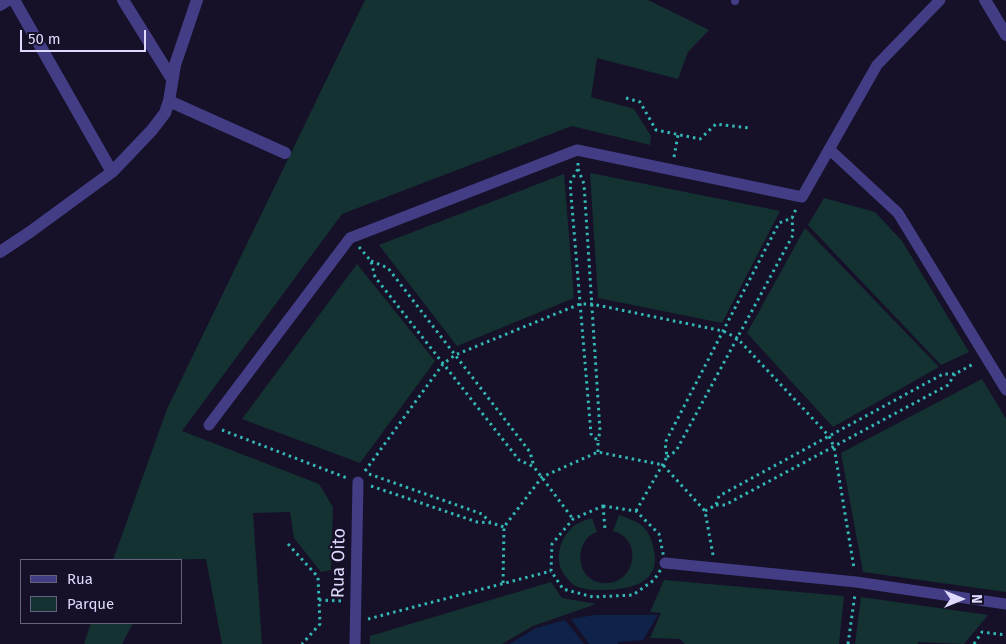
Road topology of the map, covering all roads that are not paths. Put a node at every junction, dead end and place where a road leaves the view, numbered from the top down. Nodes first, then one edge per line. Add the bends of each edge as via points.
1 (8, 0) edge
2 (14, 0) edge
3 (123, 0) edge
4 (197, 0) edge
5 (940, 0) edge
6 (985, 0) edge
7 (0, 5) edge
8 (1006, 35) edge
9 (172, 79) junction
10 (169, 102) junction
11 (829, 149) junction
12 (285, 153) dead end
13 (112, 172) junction
14 (0, 252) edge
15 (1006, 390) edge
16 (209, 425) dead end
17 (361, 477) road end
18 (665, 563) road end
19 (1006, 604) edge
20 (354, 644) edge

1 - 7 street
2 - 13 street
3 - 9 street
4 - 9 street
5 - 11 street via 877,66
6 - 8 street
9 - 10 street
10 - 12 street
10 - 13 street via 152,130
11 - 15 street via 898,213
11 - 16 street via 802,197 577,150 350,238
13 - 14 street
17 - 20 street, Rua Oito
18 - 19 street via 856,582

